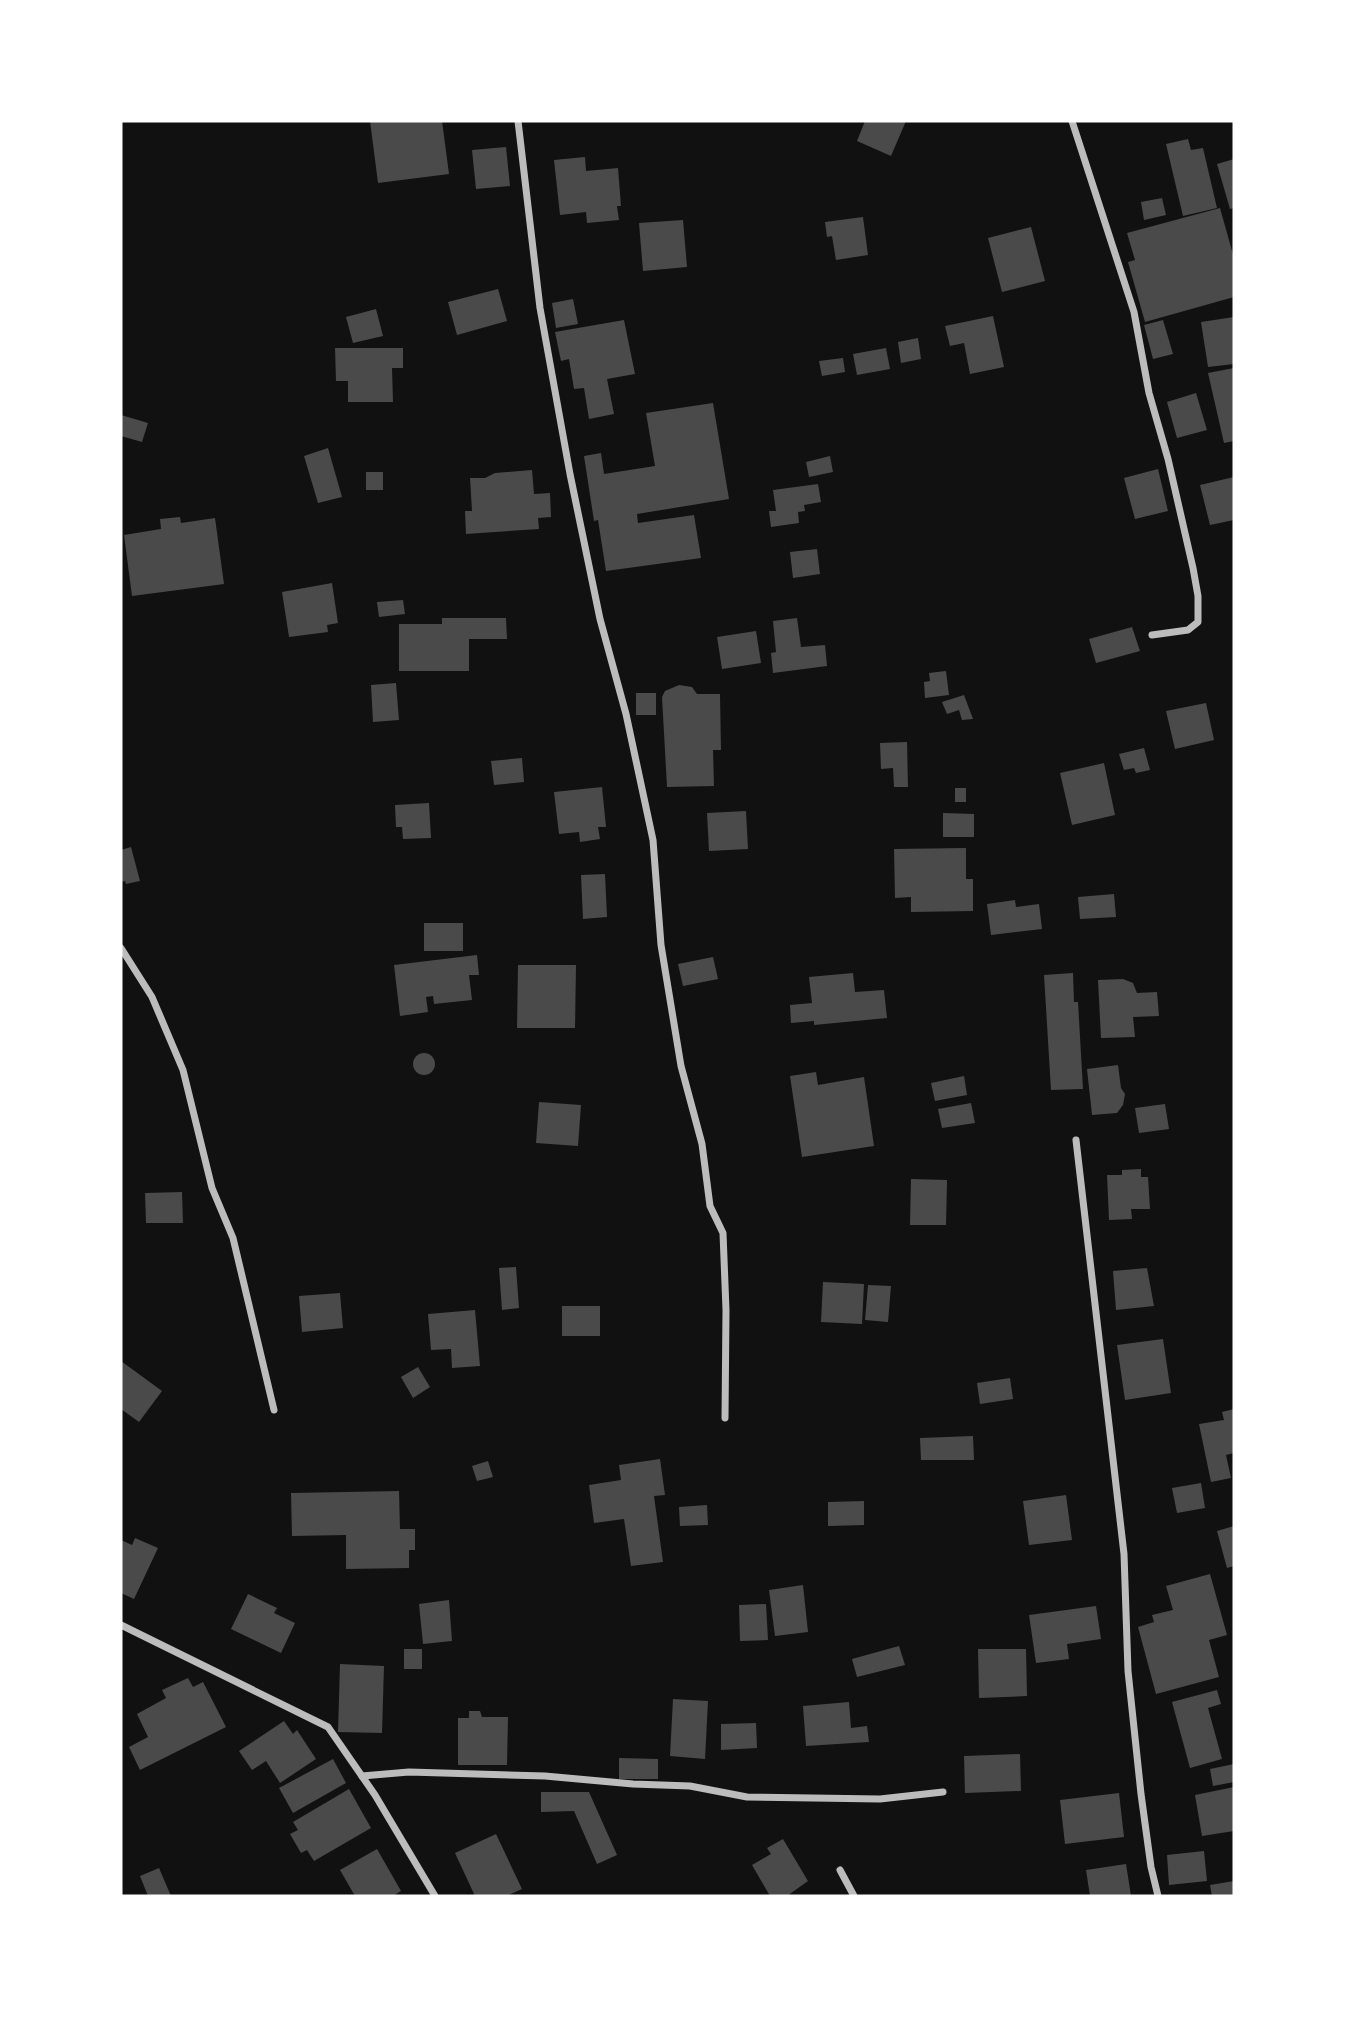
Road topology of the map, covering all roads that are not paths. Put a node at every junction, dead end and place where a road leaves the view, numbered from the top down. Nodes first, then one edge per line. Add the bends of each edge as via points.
1 (518, 121) edge
2 (1072, 121) edge
3 (1152, 635) dead end
4 (121, 948) edge
5 (1076, 1140) dead end
6 (274, 1410) dead end
7 (725, 1418) dead end
8 (121, 1625) edge
9 (362, 1776) junction
10 (943, 1792) dead end
11 (841, 1870) dead end
12 (435, 1896) edge
13 (854, 1896) edge
14 (1158, 1896) edge

1 - 7 street via 540,308 568,461 653,840 661,945 681,1066 702,1144 710,1206 723,1233
2 - 3 street via 1134,312 1198,596 1198,622 1188,629
4 - 6 street via 152,997 183,1070 212,1188 233,1238
5 - 14 street via 1124,1554 1128,1671 1141,1794
8 - 9 street via 328,1727
9 - 10 street via 409,1772 545,1776 690,1786 747,1797 880,1799
9 - 12 street
11 - 13 street

